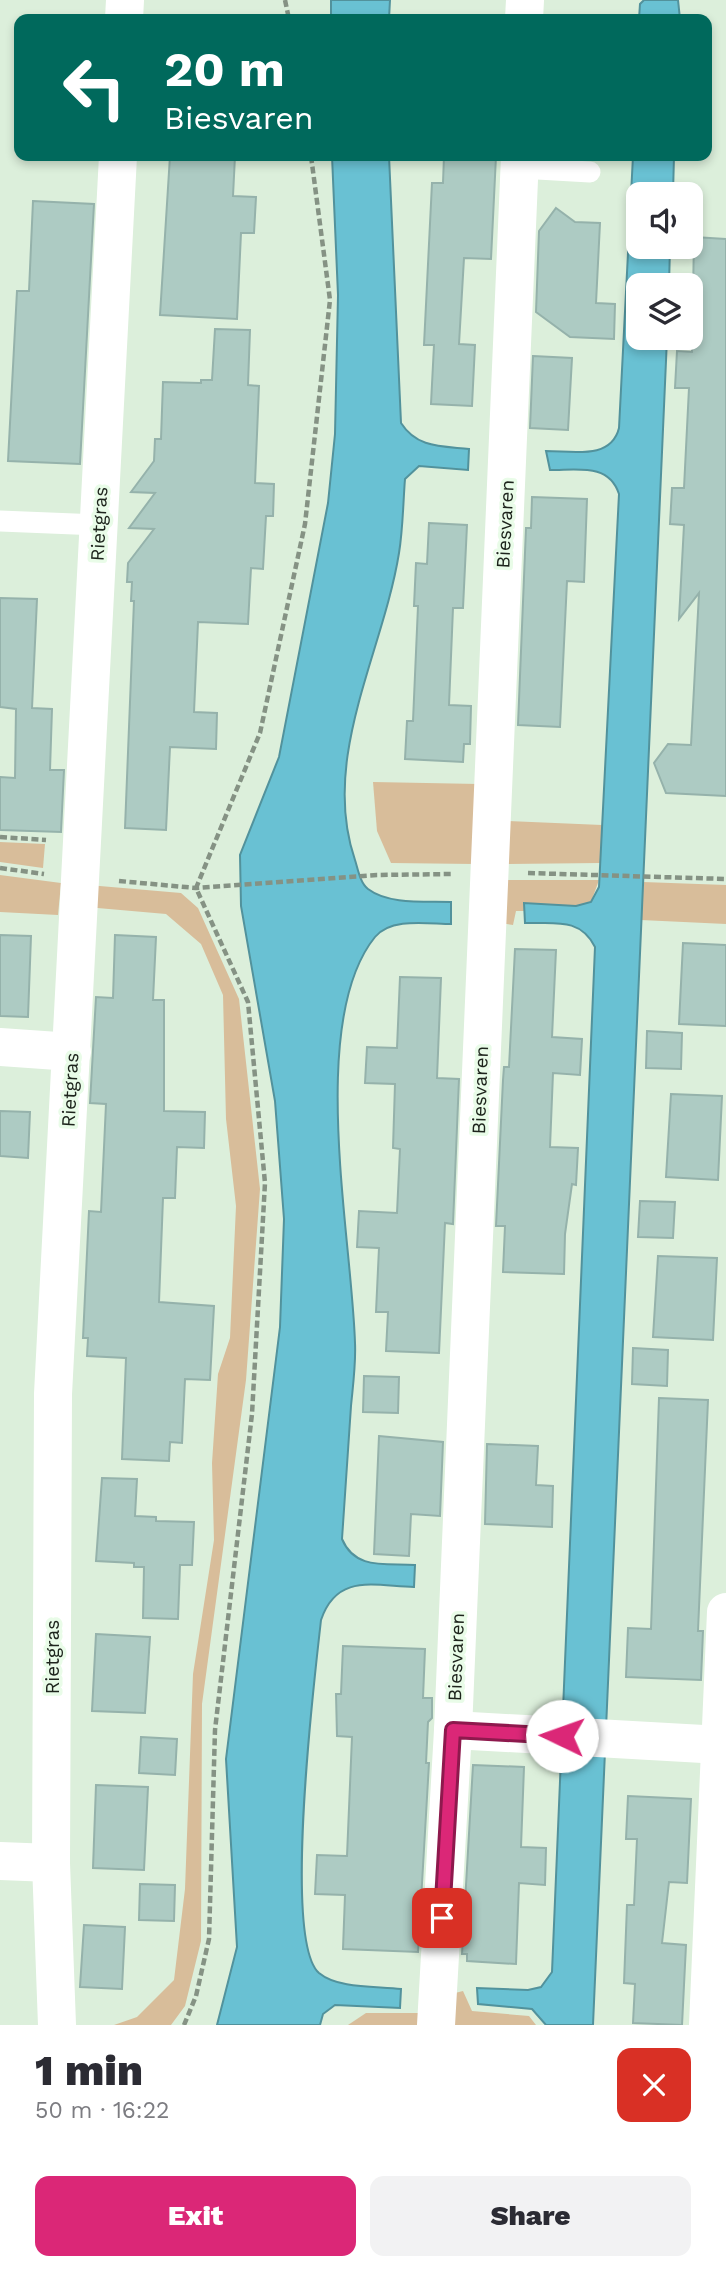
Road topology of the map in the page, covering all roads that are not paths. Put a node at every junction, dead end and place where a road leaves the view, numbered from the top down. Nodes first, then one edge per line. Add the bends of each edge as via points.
1 (118, 161) edge
2 (520, 162) edge
3 (590, 172) dead end
4 (0, 521) edge
5 (99, 525) junction
6 (0, 1047) edge
7 (72, 1052) junction
8 (726, 1612) edge
9 (453, 1730) junction
10 (721, 1745) junction
11 (0, 1861) edge
12 (51, 1863) junction
13 (57, 2025) edge
14 (436, 2025) edge
15 (708, 2025) edge

1 - 5 street, Rietgras
2 - 3 lane
2 - 9 street, Biesvaren
4 - 5 lane
5 - 7 street, Rietgras via 60,872
6 - 7 street
7 - 12 street, Rietgras via 54,1394
8 - 10 street
9 - 10 street
9 - 14 street, Biesvaren
10 - 15 street
11 - 12 street
12 - 13 street, Rietgras

